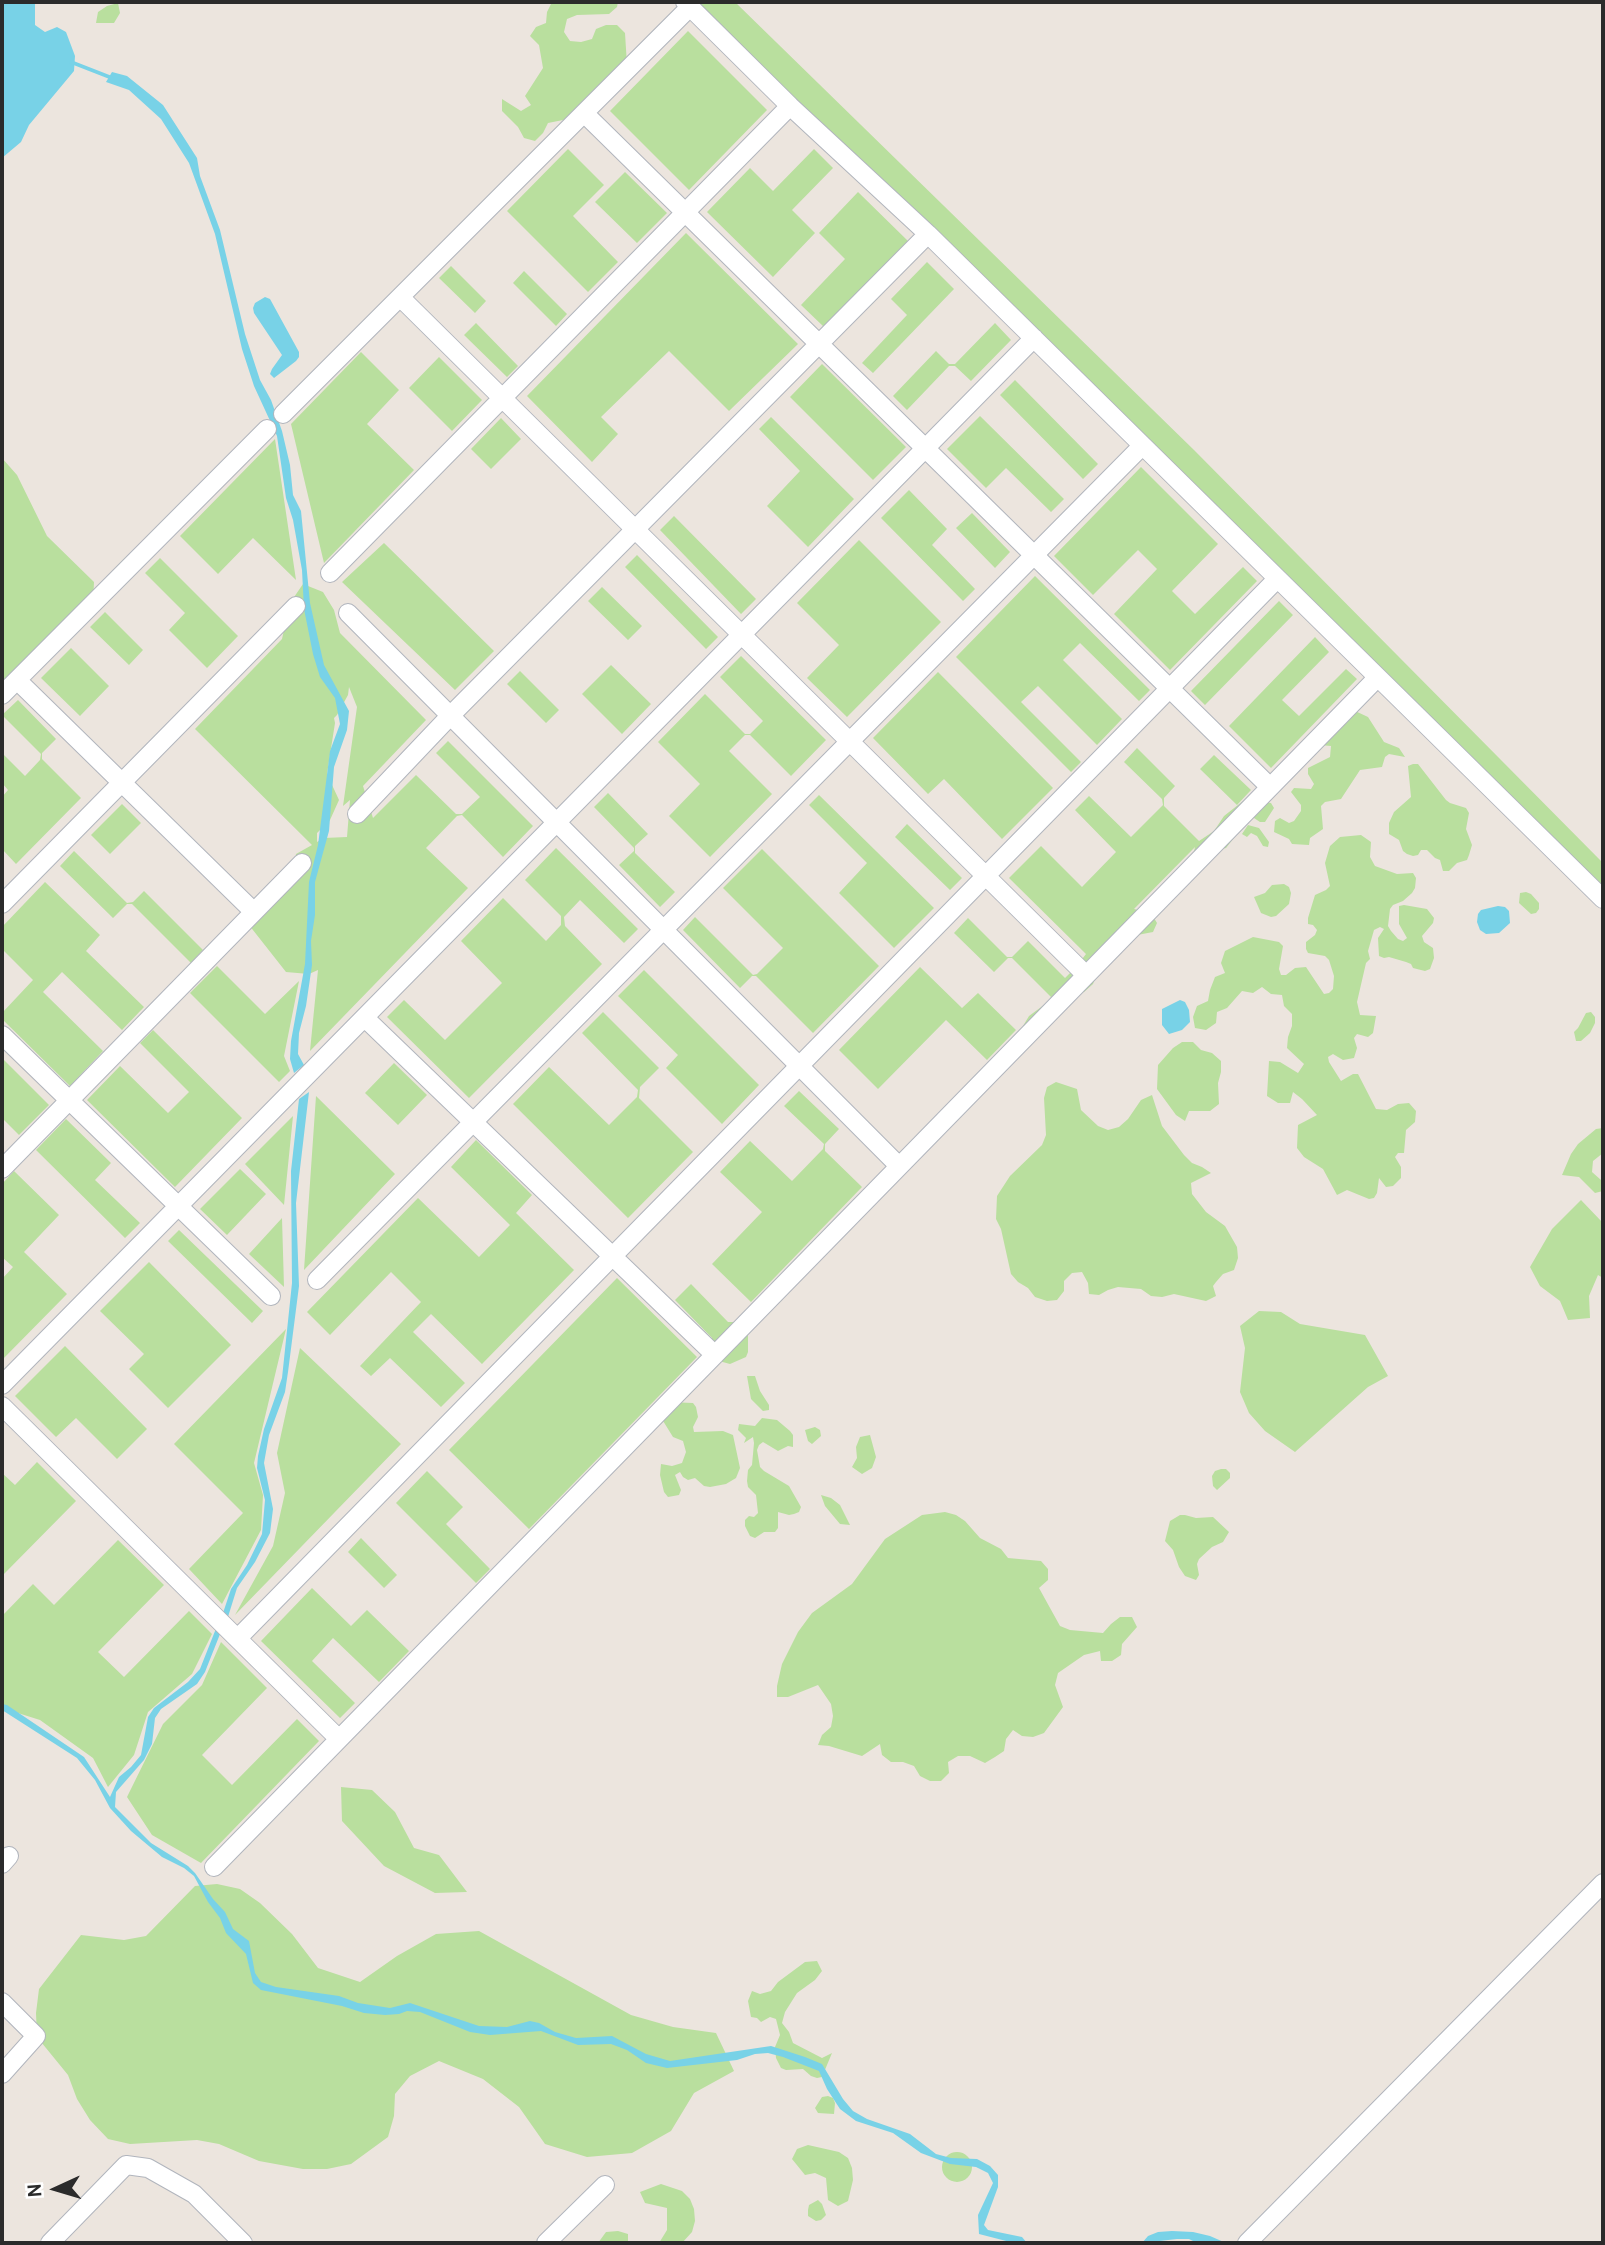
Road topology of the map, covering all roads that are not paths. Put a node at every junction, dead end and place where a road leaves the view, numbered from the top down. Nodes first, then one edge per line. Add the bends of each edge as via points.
1 (687, 4) edge
2 (790, 106) junction
3 (584, 113) junction
4 (685, 212) junction
5 (928, 234) junction
6 (400, 297) junction
7 (1034, 338) junction
8 (818, 343) junction
9 (502, 398) junction
10 (283, 414) dead end
11 (267, 429) dead end
12 (1142, 446) junction
13 (925, 448) junction
14 (634, 529) junction
15 (1034, 555) junction
16 (330, 573) dead end
17 (1277, 579) junction
18 (296, 606) dead end
19 (348, 613) dead end
20 (742, 635) junction
21 (1377, 678) junction
22 (17, 680) junction
23 (1170, 688) junction
24 (2, 695) edge
25 (450, 716) junction
26 (849, 742) junction
27 (121, 783) junction
28 (1270, 787) junction
29 (357, 814) dead end
30 (556, 823) junction
31 (302, 863) dead end
32 (985, 876) junction
33 (1603, 899) edge
34 (2, 904) edge
35 (254, 912) junction
36 (663, 930) junction
37 (1086, 975) junction
38 (365, 1018) junction
39 (2, 1035) edge
40 (799, 1066) junction
41 (69, 1101) junction
42 (473, 1122) junction
43 (899, 1166) junction
44 (2, 1169) edge
45 (178, 1206) junction
46 (612, 1256) junction
47 (317, 1280) dead end
48 (271, 1296) dead end
49 (715, 1355) junction
50 (2, 1385) edge
51 (2, 1406) edge
52 (227, 1627) junction
53 (339, 1739) junction
54 (214, 1867) dead end
55 (1603, 1883) edge
56 (2, 2003) edge
57 (2, 2074) edge
58 (605, 2185) dead end
59 (50, 2243) edge
60 (243, 2243) edge
61 (546, 2243) edge
62 (1247, 2243) edge

1 - 2 street
1 - 3 street
2 - 4 street
2 - 5 street
3 - 4 street
3 - 6 street
4 - 8 street
4 - 9 street
5 - 7 street
5 - 8 street
6 - 9 street
6 - 10 street
7 - 12 street
7 - 13 street
8 - 13 street
8 - 14 street
9 - 14 street
9 - 16 street
11 - 22 street
12 - 15 street
12 - 17 street
13 - 15 street
13 - 20 street
14 - 20 street
14 - 25 street
15 - 23 street
15 - 26 street
17 - 21 street
17 - 23 street
18 - 27 street
19 - 25 street
20 - 26 street
20 - 30 street
21 - 28 street
21 - 33 street
22 - 24 street
22 - 27 street
23 - 28 street
23 - 32 street
25 - 29 street
25 - 30 street
26 - 32 street
26 - 36 street
27 - 34 street
27 - 35 street
28 - 37 street
30 - 36 street
30 - 38 street
31 - 35 street
32 - 37 street
32 - 40 street
35 - 41 street
36 - 40 street
36 - 42 street
37 - 43 street
38 - 42 street
38 - 45 street
39 - 41 street
40 - 43 street
40 - 46 street
41 - 44 street
41 - 45 street
42 - 46 street
42 - 47 street
43 - 49 street
45 - 48 street
45 - 50 street
46 - 49 street
46 - 52 street
49 - 53 street
51 - 52 street
52 - 53 street
53 - 54 street
55 - 62 street
56 - 57 street via 36,2036
58 - 61 street
59 - 60 street via 126,2165 148,2168 194,2194

